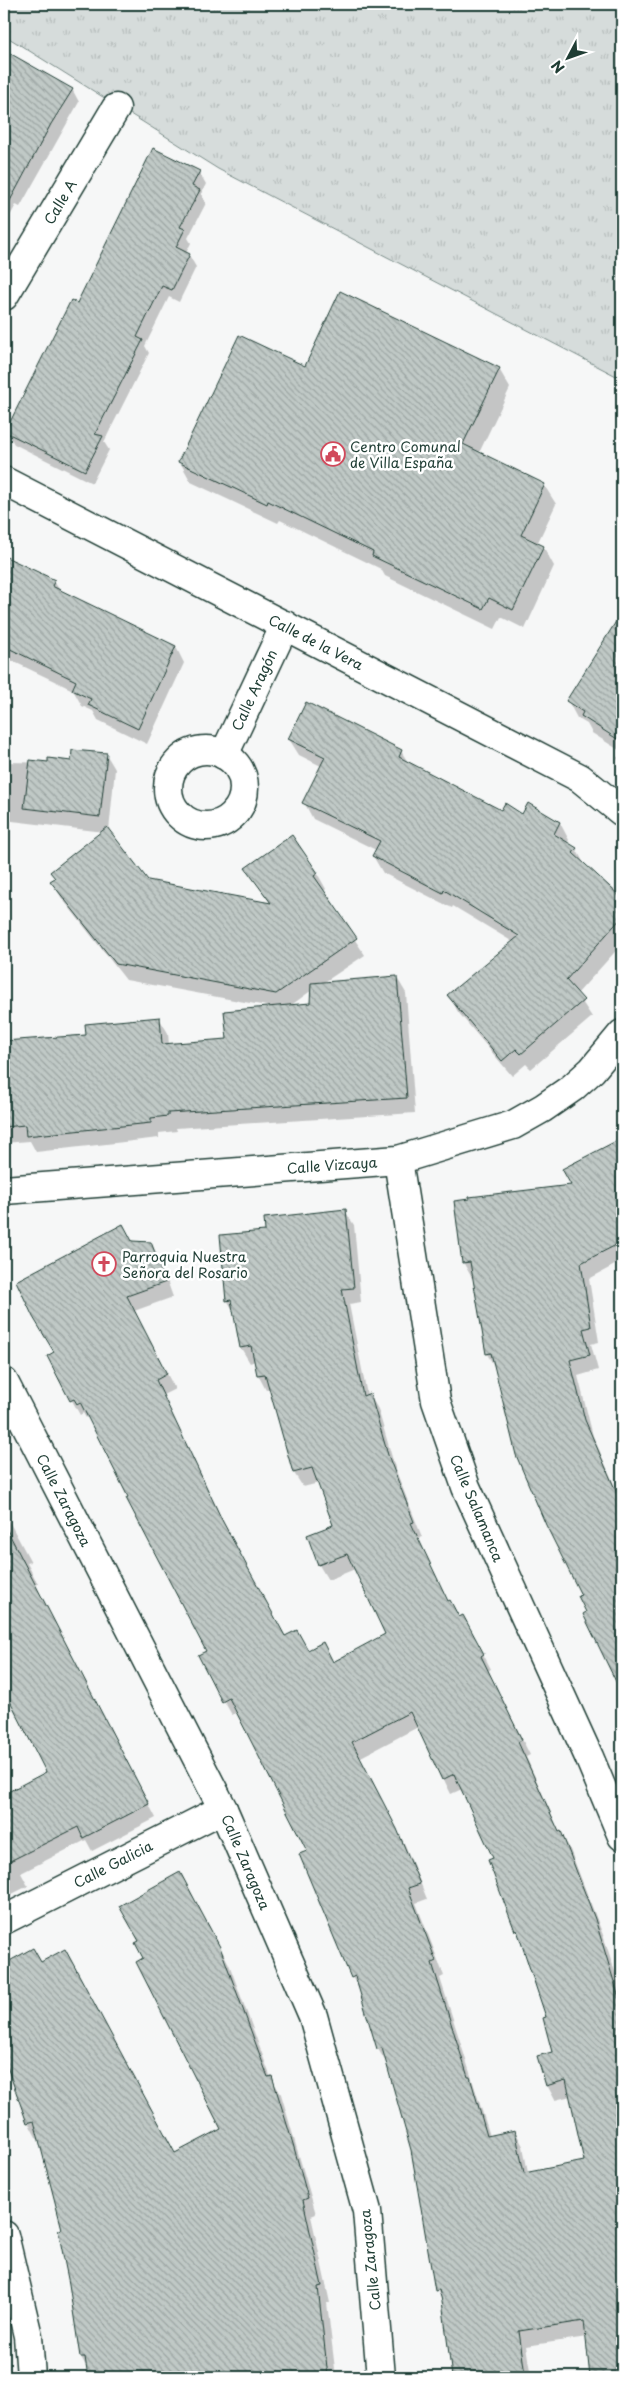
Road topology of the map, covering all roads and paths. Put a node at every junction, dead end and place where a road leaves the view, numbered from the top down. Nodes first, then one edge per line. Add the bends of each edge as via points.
1 (116, 108) dead end
2 (4, 296) edge
3 (4, 481) edge
4 (285, 626) junction
5 (224, 755) dead end
6 (622, 812) edge
7 (622, 1034) edge
8 (398, 1160) junction
9 (4, 1190) edge
10 (4, 1382) edge
11 (223, 1809) junction
12 (622, 1836) edge
13 (4, 1920) edge
14 (4, 2235) edge
15 (31, 2377) edge
16 (380, 2377) edge

1 - 2 street, Calle A
3 - 4 street, Calle de la Vera
4 - 5 street, Calle Aragón
4 - 6 street, Calle de la Vera via 580,778
7 - 8 street, Calle Vizcaya via 572,1088 513,1125
8 - 9 street, Calle Vizcaya
8 - 12 street, Calle Salamanca via 436,1401 466,1487 589,1756
10 - 11 street, Calle Zaragoza
11 - 13 street, Calle Galicia
11 - 16 street, Calle Zaragoza via 313,2016 367,2211
14 - 15 street via 28,2336

